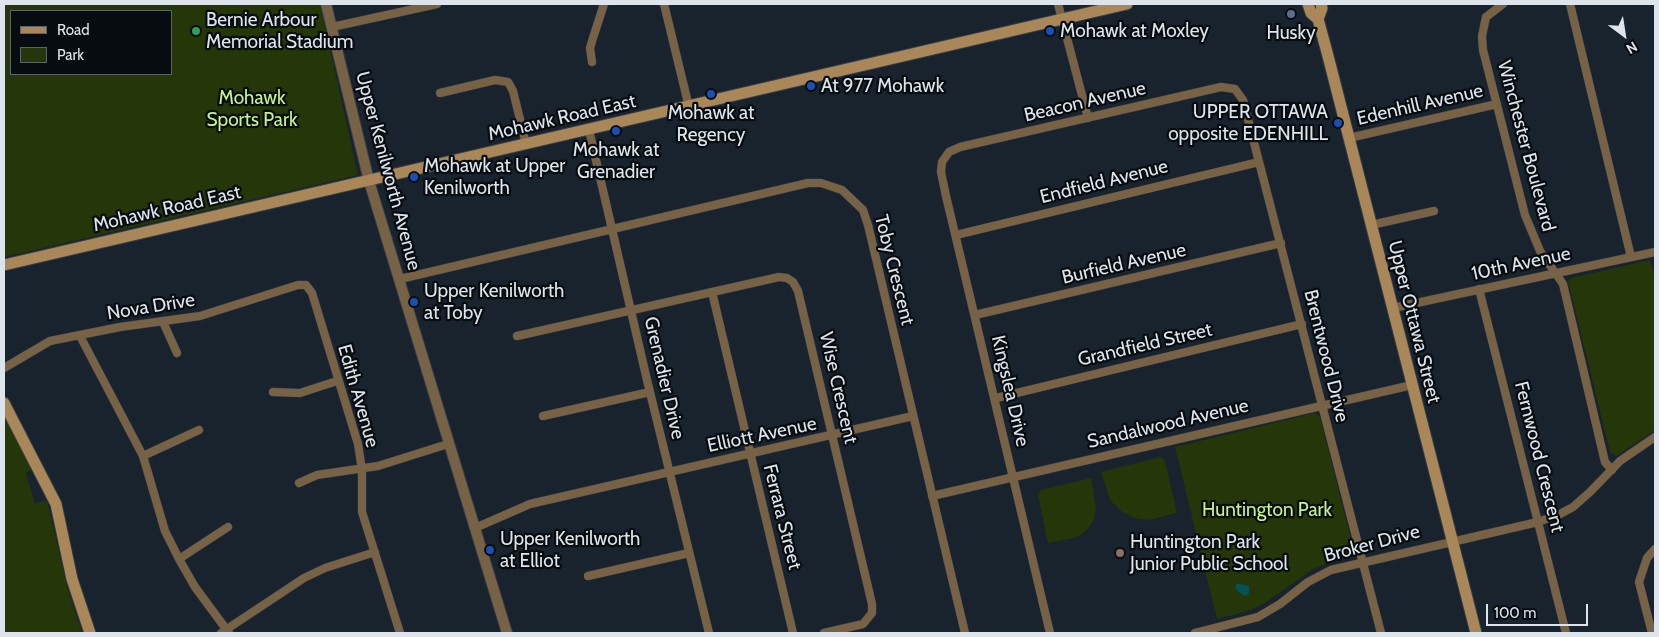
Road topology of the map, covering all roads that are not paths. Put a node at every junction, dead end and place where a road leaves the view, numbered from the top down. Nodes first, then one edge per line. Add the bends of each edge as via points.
1 (326, 4) edge
2 (437, 4) edge
3 (604, 4) edge
4 (664, 4) edge
5 (1058, 4) edge
6 (1128, 4) edge
7 (1308, 4) edge
8 (1321, 4) edge
9 (1503, 4) edge
10 (1570, 4) edge
11 (419, 6) edge
12 (1318, 19) junction
13 (1062, 20) junction
14 (332, 27) junction
15 (592, 62) dead end
16 (1235, 89) joint
17 (440, 93) dead end
18 (1497, 104) junction
19 (689, 107) junction
20 (1088, 118) junction
21 (589, 130) junction
22 (1349, 138) junction
23 (526, 144) junction
24 (944, 156) joint
25 (1260, 162) junction
26 (370, 181) junction
27 (1434, 211) dead end
28 (1371, 225) junction
29 (612, 229) junction
30 (956, 235) junction
31 (1281, 244) junction
32 (1655, 252) edge
33 (1631, 257) junction
34 (4, 265) edge
35 (1556, 273) junction
36 (400, 279) junction
37 (306, 285) joint
38 (1479, 289) junction
39 (712, 292) junction
40 (1392, 308) junction
41 (631, 310) junction
42 (975, 315) junction
43 (163, 322) junction
44 (1302, 324) junction
45 (80, 336) junction
46 (517, 336) dead end
47 (177, 353) dead end
48 (4, 368) edge
49 (337, 381) junction
50 (1412, 384) junction
51 (273, 392) dead end
52 (650, 392) junction
53 (996, 398) junction
54 (4, 403) edge
55 (1322, 405) junction
56 (543, 416) dead end
57 (913, 416) junction
58 (199, 430) dead end
59 (832, 436) junction
60 (1655, 437) edge
61 (448, 444) junction
62 (750, 454) junction
63 (143, 456) junction
64 (361, 470) junction
65 (1612, 470) junction
66 (669, 472) junction
67 (1014, 477) junction
68 (299, 482) dead end
69 (932, 496) junction
70 (1538, 522) junction
71 (228, 527) dead end
72 (475, 528) junction
73 (1452, 541) junction
74 (1655, 549) edge
75 (375, 552) junction
76 (689, 553) junction
77 (179, 559) junction
78 (1363, 562) junction
79 (588, 576) dead end
80 (225, 632) edge
81 (90, 633) edge
82 (400, 633) edge
83 (507, 633) edge
84 (709, 633) edge
85 (793, 633) edge
86 (824, 633) edge
87 (965, 633) edge
88 (1050, 633) edge
89 (1195, 633) edge
90 (1381, 633) edge
91 (1476, 633) edge
92 (1566, 633) edge
93 (1652, 633) edge

1 - 14 street, Upper Kenilworth Avenue
2 - 11 street
3 - 15 street via 592,38
4 - 19 street
5 - 13 street
6 - 13 main road, Mohawk Road East
7 - 12 main road, Upper Ottawa Street via 1310,13
8 - 12 main road, Upper Ottawa Street
9 - 18 street, Winchester Boulevard via 1486,17 1482,36
10 - 33 street
11 - 14 street
12 - 22 main road, Upper Ottawa Street
13 - 19 main road, Mohawk Road East
13 - 20 street
14 - 26 street, Upper Kenilworth Avenue
16 - 20 street, Beacon Avenue via 1215,88
16 - 25 street, Brentwood Drive via 1243,100
17 - 23 street via 495,80 508,82
18 - 22 street, Edenhill Avenue
18 - 35 street, Winchester Boulevard via 1533,238
19 - 21 main road, Mohawk Road East
20 - 24 street, Beacon Avenue via 960,147
21 - 23 main road, Mohawk Road East
21 - 29 street, Grenadier Drive
22 - 28 main road, Upper Ottawa Street
23 - 26 main road, Mohawk Road East
24 - 30 street, Kingslea Drive via 941,172
25 - 30 street, Endfield Avenue
25 - 31 street, Brentwood Drive
26 - 34 main road, Mohawk Road East
26 - 36 street, Upper Kenilworth Avenue
27 - 28 street
28 - 40 main road, Upper Ottawa Street
29 - 36 street, Toby Crescent
29 - 41 street, Grenadier Drive
29 - 57 street, Toby Crescent via 808,183 821,183 842,190 858,203 866,217
30 - 42 street, Kingslea Drive
31 - 42 street, Burfield Avenue
31 - 44 street, Brentwood Drive
32 - 33 street, 10th Avenue
33 - 35 street, 10th Avenue
35 - 38 street, 10th Avenue
35 - 65 street, Winchester Boulevard via 1563,284 1605,462
36 - 61 street, Upper Kenilworth Avenue
37 - 43 street, Nova Drive via 200,316
37 - 49 street, Edith Avenue via 312,293
38 - 40 street, 10th Avenue
38 - 70 street, Fernwood Crescent
39 - 41 street, Wise Crescent
39 - 59 street, Wise Crescent via 780,277 793,282 798,291
39 - 62 street, Ferrara Street
40 - 50 main road, Upper Ottawa Street
41 - 46 street, Wise Crescent
41 - 52 street, Grenadier Drive
42 - 53 street, Kingslea Drive
43 - 45 street, Nova Drive
43 - 47 street
44 - 53 street, Grandfield Street
44 - 55 street, Brentwood Drive
45 - 48 street, Nova Drive via 50,341
45 - 63 street
49 - 51 street via 300,393
49 - 64 street, Edith Avenue via 358,444
50 - 55 street, Sandalwood Avenue
50 - 73 main road, Upper Ottawa Street
52 - 56 street
52 - 66 street, Grenadier Drive
53 - 67 street, Kingslea Drive
54 - 81 main road via 56,504 72,580
55 - 67 street, Sandalwood Avenue
55 - 78 street, Brentwood Drive
57 - 59 street, Elliott Avenue
57 - 69 street, Toby Crescent
58 - 63 street
59 - 62 street, Elliott Avenue
59 - 86 street, Wise Crescent via 872,608 863,624
60 - 65 street, Broker Drive
61 - 64 street
61 - 72 street, Upper Kenilworth Avenue
62 - 66 street, Elliott Avenue
62 - 85 street, Ferrara Street
63 - 77 street via 165,531
64 - 68 street via 317,475
64 - 75 street, Edith Avenue via 362,512
65 - 70 street, Broker Drive via 1573,507
66 - 72 street, Elliott Avenue via 530,504
66 - 76 street, Grenadier Drive
67 - 69 street, Sandalwood Avenue
67 - 88 street, Kingslea Drive
69 - 87 street, Toby Crescent
70 - 73 street, Broker Drive
70 - 92 street, Fernwood Crescent
71 - 77 street
72 - 83 street, Upper Kenilworth Avenue
73 - 78 street, Broker Drive
73 - 91 main road, Upper Ottawa Street
74 - 93 street via 1647,558 1639,582
75 - 80 street via 304,578
75 - 82 street, Edith Avenue
76 - 79 street
76 - 84 street, Grenadier Drive
77 - 80 street
78 - 89 street, Broker Drive via 1322,574 1280,604 1252,619
78 - 90 street, Brentwood Drive

